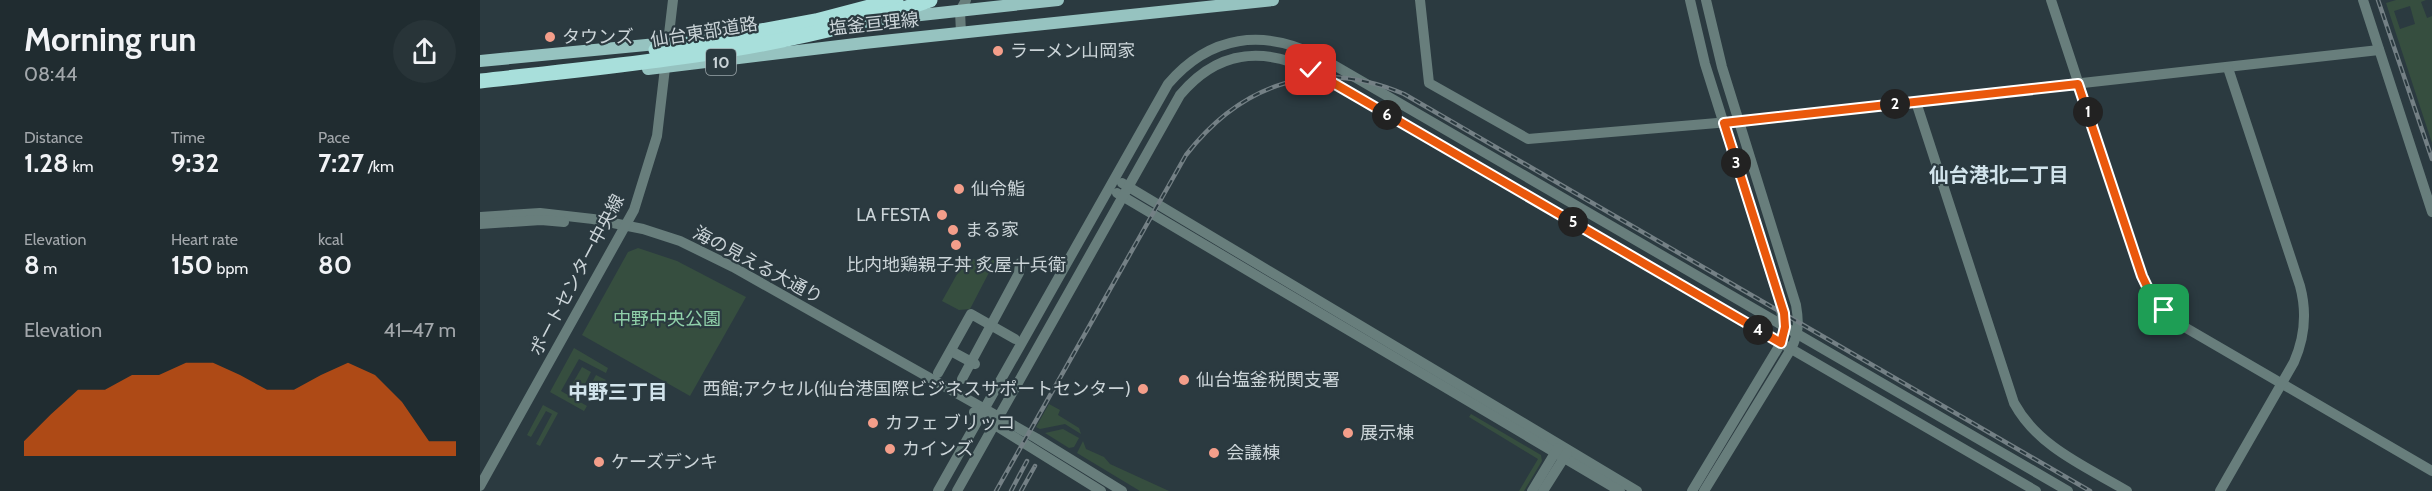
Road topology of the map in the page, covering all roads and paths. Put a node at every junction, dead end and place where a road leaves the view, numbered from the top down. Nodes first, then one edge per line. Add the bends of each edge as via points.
1 (673, 0) edge
2 (896, 0) edge
3 (930, 0) edge
4 (1058, 0) edge
5 (1273, 0) edge
6 (1420, 0) edge
7 (1690, 0) edge
8 (1706, 0) edge
9 (2051, 0) edge
10 (2363, 0) edge
11 (963, 5) edge
12 (961, 33) junction
13 (668, 42) junction
14 (2379, 50) junction
15 (480, 61) edge
16 (667, 67) junction
17 (2228, 68) junction
18 (480, 70) edge
19 (480, 81) edge
20 (2078, 84) junction
21 (480, 86) edge
22 (1916, 102) junction
23 (1741, 121) junction
24 (1724, 123) junction
25 (1111, 183) junction
26 (1125, 191) junction
27 (2432, 212) edge
28 (480, 217) edge
29 (480, 224) edge
30 (625, 228) junction
31 (1020, 263) dead end
32 (991, 325) junction
33 (1785, 327) junction
34 (1798, 335) junction
35 (1015, 339) dead end
36 (1786, 346) junction
37 (951, 351) junction
38 (973, 363) junction
39 (938, 373) dead end
40 (962, 379) dead end
41 (2282, 384) junction
42 (982, 413) junction
43 (996, 421) junction
44 (1562, 451) junction
45 (2432, 471) edge
46 (480, 486) edge
47 (938, 491) edge
48 (957, 491) edge
49 (1101, 491) edge
50 (1122, 491) edge
51 (1532, 491) edge
52 (1543, 491) edge
53 (1620, 491) edge
54 (1637, 491) edge
55 (1692, 491) edge
56 (1704, 491) edge
57 (2036, 491) edge
58 (2068, 491) edge
59 (2127, 491) edge
60 (2220, 491) edge

1 - 13 street, ポートセンター中央線
2 - 18 highway, 仙台東部道路 via 760,33
3 - 19 highway, 仙台東部道路 via 873,19 763,44
4 - 11 main road, 塩釜亘理線 / 10
5 - 12 main road, 塩釜亘理線 / 10
6 - 24 street via 1429,83 1528,139
7 - 24 street
8 - 23 street via 1722,67
9 - 20 street
10 - 14 street
11 - 12 street
11 - 13 main road, 塩釜亘理線 / 10
12 - 16 main road, 塩釜亘理線 / 10
13 - 15 main road, 塩釜亘理線 / 10
13 - 16 street, ポートセンター中央線
14 - 17 street
14 - 27 street
16 - 21 main road, 塩釜亘理線 / 10
16 - 30 street, ポートセンター中央線 via 652,153
17 - 20 street
17 - 41 street via 2304,300 2301,343
20 - 22 street
20 - 41 street via 2152,297 2181,325
22 - 23 street
22 - 59 street via 2014,403 2048,444
23 - 24 street
23 - 34 street via 1796,305
24 - 33 street
25 - 26 street
25 - 33 street via 1168,84 1191,61 1236,41 1284,42 1335,65
25 - 42 street
26 - 36 street via 1180,95 1200,75 1236,57 1278,57 1322,77
26 - 43 street
26 - 44 street
28 - 30 street, 海の見える大通り via 540,213
29 - 30 street via 541,220
30 - 42 street, 海の見える大通り via 680,241 710,254
30 - 46 street, ポートセンター中央線
31 - 32 street via 1019,273
32 - 35 street
32 - 37 street via 970,314
32 - 38 street
33 - 34 street
33 - 36 street
34 - 36 street
34 - 58 street
36 - 55 street
36 - 56 street
36 - 57 street
37 - 38 street
37 - 39 street
38 - 40 street
41 - 45 street
41 - 60 street
42 - 43 street, 海の見える大通り
42 - 47 street
43 - 48 street
43 - 49 street
43 - 50 street
44 - 51 street
44 - 52 street
44 - 53 street
44 - 54 street

